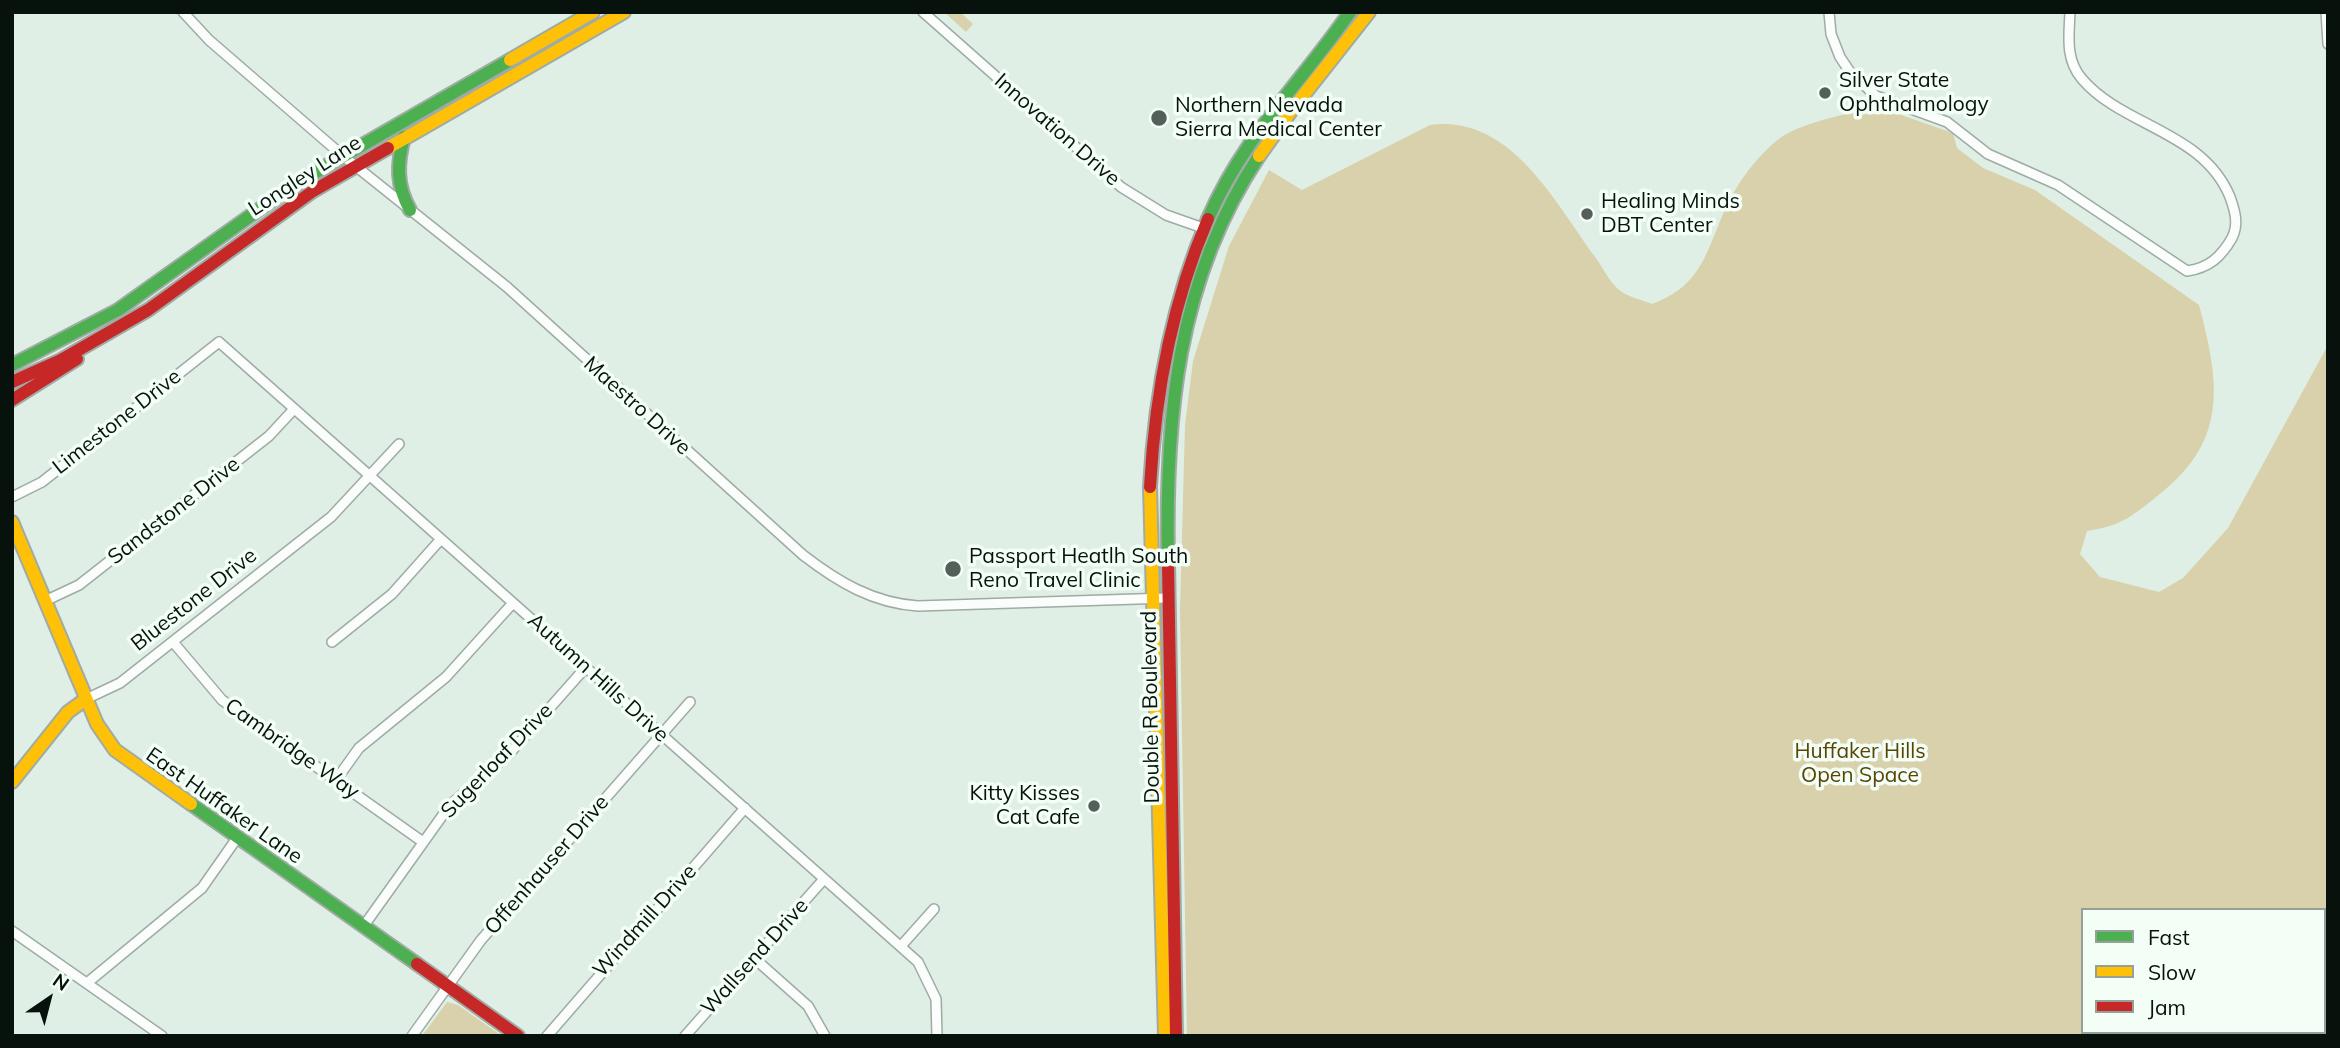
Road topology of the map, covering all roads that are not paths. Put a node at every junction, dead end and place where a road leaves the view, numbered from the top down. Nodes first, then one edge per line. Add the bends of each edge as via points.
1 (183, 12) edge
2 (593, 12) edge
3 (624, 12) edge
4 (923, 12) edge
5 (1350, 12) edge
6 (1369, 12) edge
7 (1829, 12) edge
8 (2070, 12) edge
9 (2326, 12) edge
10 (2328, 44) edge
11 (404, 137) junction
12 (343, 156) junction
13 (354, 166) junction
14 (410, 210) junction
15 (1203, 228) junction
16 (117, 328) junction
17 (219, 342) joint
18 (12, 365) edge
19 (12, 382) edge
20 (12, 400) edge
21 (294, 409) junction
22 (399, 444) dead end
23 (371, 477) junction
24 (12, 497) edge
25 (12, 522) edge
26 (441, 540) junction
27 (1153, 598) junction
28 (1168, 598) junction
29 (45, 601) junction
30 (513, 603) junction
31 (173, 642) junction
32 (332, 642) dead end
33 (586, 667) junction
34 (86, 699) junction
35 (690, 702) dead end
36 (662, 735) junction
37 (336, 780) junction
38 (12, 782) edge
39 (744, 808) junction
40 (237, 838) junction
41 (423, 842) junction
42 (824, 878) junction
43 (934, 909) dead end
44 (363, 927) junction
45 (12, 931) edge
46 (901, 946) junction
47 (754, 958) junction
48 (87, 983) junction
49 (447, 986) junction
50 (162, 1036) edge
51 (412, 1036) edge
52 (519, 1036) edge
53 (547, 1036) edge
54 (685, 1036) edge
55 (825, 1036) edge
56 (937, 1036) edge
57 (1165, 1036) edge
58 (1177, 1036) edge

1 - 12 street, Maestro Drive
2 - 12 main road, Longley Lane
3 - 11 main road, Longley Lane
4 - 15 street, Innovation Drive via 1121,187 1166,215
5 - 15 main road, Double R Boulevard via 1252,137
6 - 28 main road, Double R Boulevard via 1263,149 1224,220 1198,286 1181,342 1168,424
7 - 8 street via 1840,57 1876,96 1947,122 1988,154 2058,185 2187,271 2205,268 2233,236 2235,211 2226,187 2198,154 2081,78 2068,46
9 - 10 street
11 - 13 main road, Longley Lane
11 - 14 main road via 396,178
12 - 13 street, Maestro Drive
12 - 18 main road, Longley Lane via 295,184 118,310
13 - 14 street, Maestro Drive
13 - 16 main road, Longley Lane
14 - 27 street, Maestro Drive via 506,287 803,555 851,587 878,599 918,606
15 - 27 main road, Double R Boulevard via 1177,300 1156,396 1150,497
16 - 19 main road, Longley Lane
16 - 20 main road
17 - 21 street, Autumn Hills Drive
17 - 24 street, Limestone Drive via 42,482
21 - 23 street, Autumn Hills Drive
21 - 29 street, Sandstone Drive via 269,436 79,585
22 - 23 street, Bluestone Drive
23 - 26 street, Autumn Hills Drive
23 - 31 street, Bluestone Drive via 331,517
25 - 29 main road, East Huffaker Lane
26 - 30 street, Autumn Hills Drive
26 - 32 street via 392,594
27 - 28 street, Maestro Drive
27 - 57 main road, Double R Boulevard
28 - 58 main road, Double R Boulevard
29 - 34 main road, East Huffaker Lane
30 - 33 street, Autumn Hills Drive
30 - 37 street via 446,677 359,748
31 - 34 street, Bluestone Drive via 120,683
31 - 37 street, Cambridge Way via 222,700
33 - 36 street, Autumn Hills Drive
33 - 41 street, Sugerloaf Drive via 509,754 458,795
34 - 38 main road, Bluestone Drive via 68,712
34 - 40 main road, East Huffaker Lane via 105,737 126,761
35 - 36 street, Offenhauser Drive
36 - 39 street, Autumn Hills Drive
36 - 49 street, Offenhauser Drive via 481,940
37 - 41 street, Cambridge Way
39 - 42 street, Autumn Hills Drive
39 - 53 street, Windmill Drive
40 - 44 main road, East Huffaker Lane
40 - 48 street via 202,888
41 - 44 street, Sugerloaf Drive
42 - 46 street, Autumn Hills Drive
42 - 47 street, Wallsend Drive
43 - 46 street
44 - 49 main road, East Huffaker Lane
45 - 48 street
46 - 56 street, Autumn Hills Drive via 918,962 932,986
47 - 54 street, Wallsend Drive
47 - 55 street via 807,1006
48 - 50 street
49 - 51 street, Offenhauser Drive
49 - 52 main road, East Huffaker Lane

